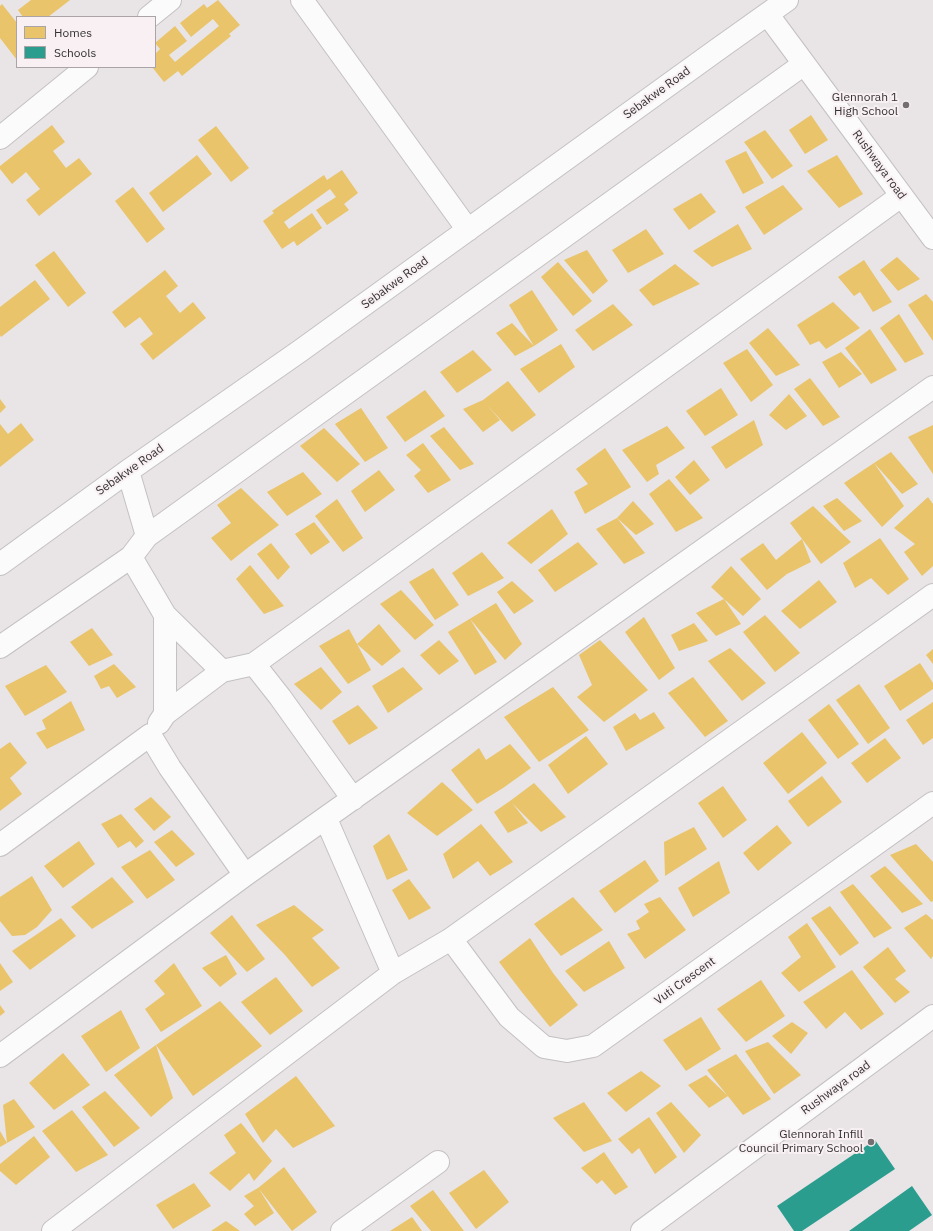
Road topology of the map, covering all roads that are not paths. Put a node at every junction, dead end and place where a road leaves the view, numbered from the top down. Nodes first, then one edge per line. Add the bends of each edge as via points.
1 (170, 0) edge
2 (302, 0) edge
3 (787, 0) edge
4 (768, 15) junction
5 (150, 16) edge
6 (804, 64) junction
7 (87, 68) edge
8 (0, 138) edge
9 (901, 196) junction
10 (468, 230) junction
11 (933, 238) edge
12 (933, 387) edge
13 (128, 471) junction
14 (147, 536) junction
15 (130, 557) junction
16 (0, 564) edge
17 (933, 595) edge
18 (165, 615) junction
19 (0, 648) edge
20 (254, 664) junction
21 (222, 672) junction
22 (165, 714) junction
23 (150, 735) junction
24 (353, 799) junction
25 (933, 803) edge
26 (326, 819) junction
27 (0, 845) edge
28 (245, 876) junction
29 (451, 939) junction
30 (393, 973) junction
31 (933, 1016) edge
32 (0, 1056) edge
33 (438, 1162) dead end
34 (53, 1231) edge
35 (342, 1231) edge
36 (642, 1231) edge

1 - 5 street
2 - 10 street
3 - 4 street, Sebakwe Road
4 - 6 street, Rushwaya road
4 - 10 street, Sebakwe Road
6 - 9 street, Rushwaya road
6 - 14 street
7 - 8 street
9 - 11 street, Rushwaya road
9 - 20 street
10 - 13 street, Sebakwe Road
12 - 24 street
13 - 14 street
13 - 16 street, Sebakwe Road
14 - 15 street
15 - 18 street
15 - 19 street
17 - 29 street
18 - 21 street
18 - 22 street
20 - 21 street
20 - 24 street
21 - 22 street
22 - 23 street
23 - 27 street
23 - 28 street
24 - 26 street
25 - 29 street, Vuti Crescent via 593,1046 567,1051 544,1047 509,1017
26 - 28 street
26 - 30 street
28 - 32 street
29 - 30 street
30 - 34 street
31 - 36 street, Rushwaya road
33 - 35 street

